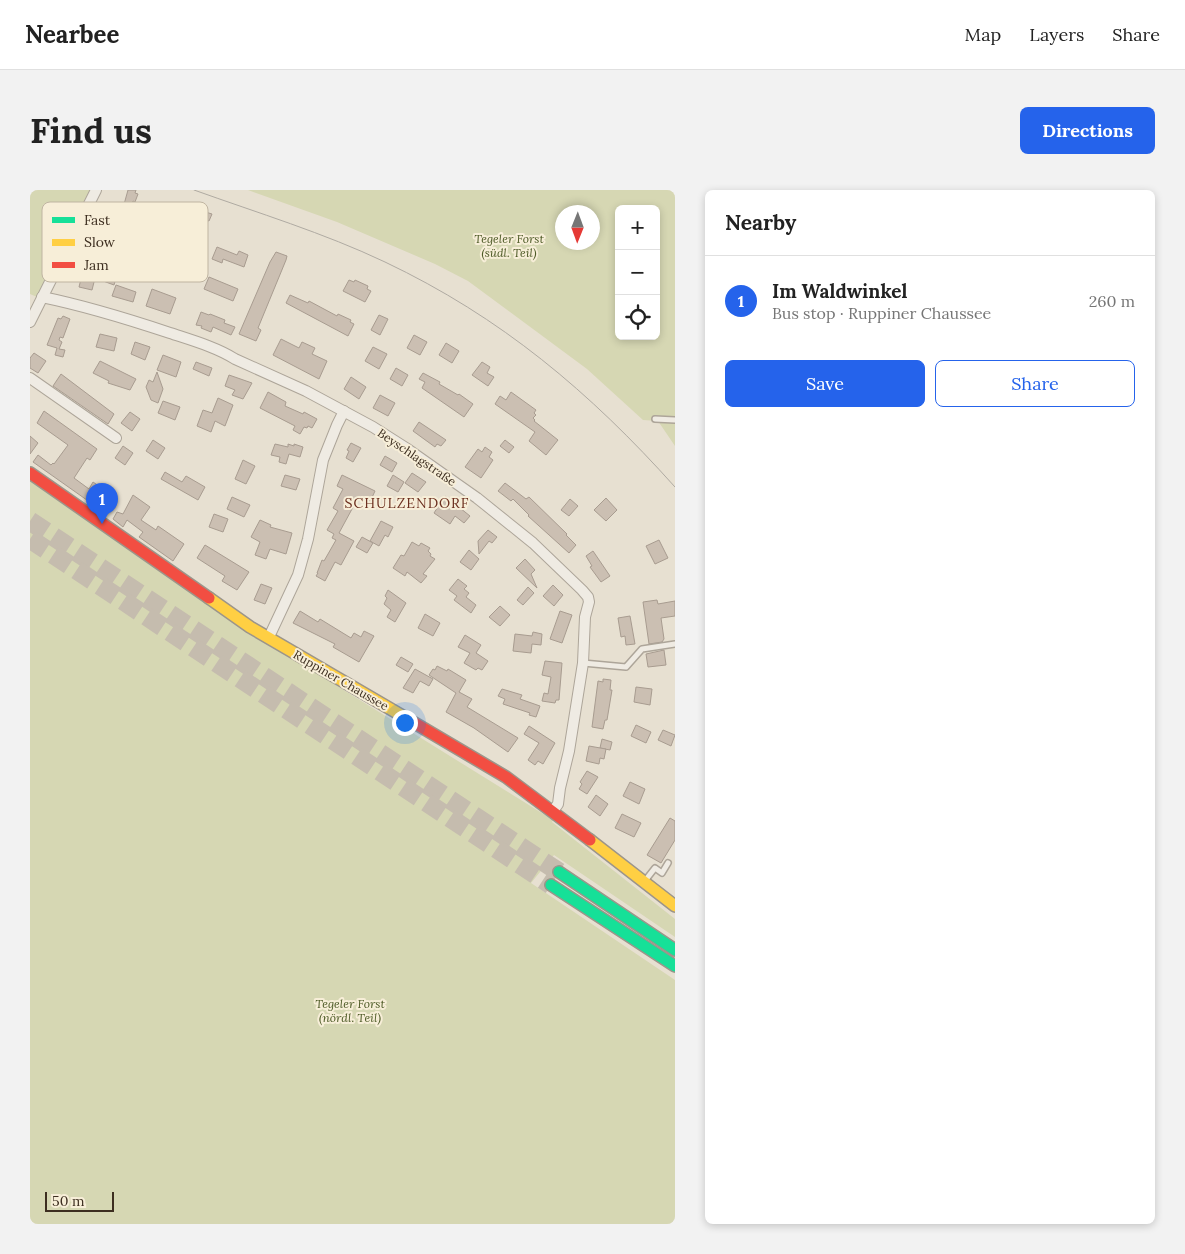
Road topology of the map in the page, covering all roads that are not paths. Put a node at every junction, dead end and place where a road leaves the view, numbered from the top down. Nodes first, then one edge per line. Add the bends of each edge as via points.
1 (96, 190) edge
2 (90, 202) edge
3 (50, 282) edge
4 (42, 297) junction
5 (30, 322) edge
6 (30, 378) edge
7 (344, 412) junction
8 (655, 419) dead end
9 (675, 420) edge
10 (116, 438) dead end
11 (30, 473) edge
12 (269, 638) junction
13 (675, 644) edge
14 (583, 664) junction
15 (553, 811) junction
16 (668, 863) dead end
17 (560, 872) tunnel mouth
18 (644, 882) junction
19 (551, 885) tunnel mouth
20 (675, 906) edge
21 (675, 950) edge
22 (675, 966) edge

1 - 2 street
3 - 4 street
4 - 5 street
4 - 7 street, Beyschlagstraße via 124,318 226,354 296,385
6 - 10 street
7 - 12 street via 324,460 298,575
7 - 14 street, Beyschlagstraße via 406,448 477,498 533,543 582,590 589,602
8 - 9 lane
11 - 12 main road, Ruppiner Chaussee
12 - 15 main road, Ruppiner Chaussee via 491,768
13 - 14 lane via 642,649 626,667
14 - 15 street, Beyschlagstraße via 569,751 558,804
15 - 18 main road, Ruppiner Chaussee
16 - 18 lane via 662,873 655,868
17 - 21 main road
18 - 20 main road, Ruppiner Chaussee
19 - 22 main road

